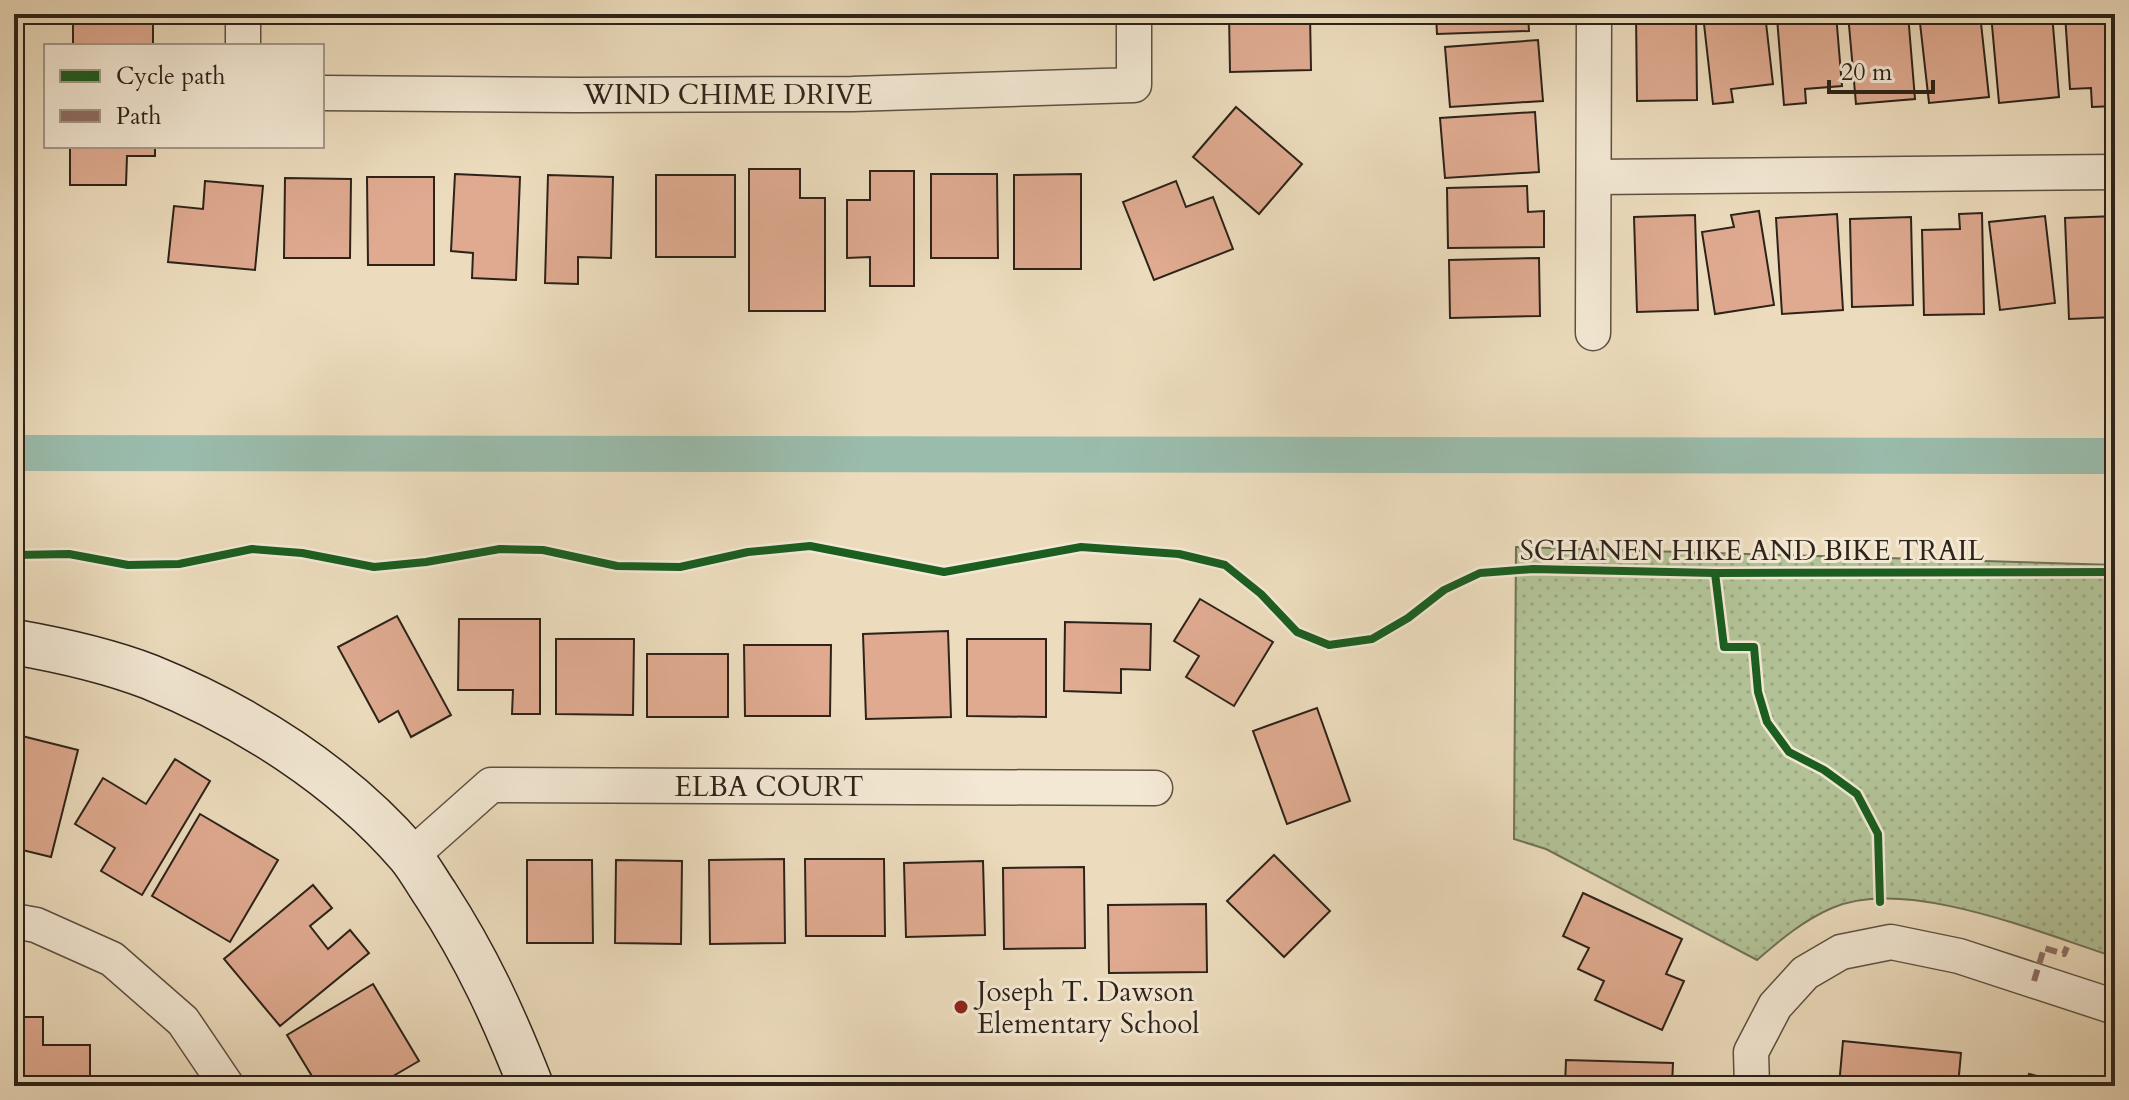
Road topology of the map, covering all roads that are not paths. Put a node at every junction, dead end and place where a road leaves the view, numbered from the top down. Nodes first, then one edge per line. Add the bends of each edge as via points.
1 (243, 14) edge
2 (1134, 14) edge
3 (1594, 14) edge
4 (243, 44) edge
5 (324, 93) edge
6 (2115, 172) edge
7 (1594, 177) junction
8 (1593, 333) dead end
9 (14, 642) edge
10 (1155, 788) dead end
11 (410, 857) junction
12 (14, 921) edge
13 (2115, 1007) edge
14 (227, 1086) edge
15 (531, 1086) edge
16 (1752, 1086) edge

1 - 4 street
2 - 5 street, WIND CHIME DRIVE via 1134,85 837,94
3 - 7 street
6 - 7 street
7 - 8 street
9 - 11 street via 70,652 149,677 225,713 355,799
10 - 11 street, ELBA COURT via 491,785
11 - 15 street via 462,935 502,1011
12 - 14 street via 36,925 112,959 183,1021
13 - 16 street via 1959,956 1891,942 1841,952 1805,973 1775,1006 1751,1052

